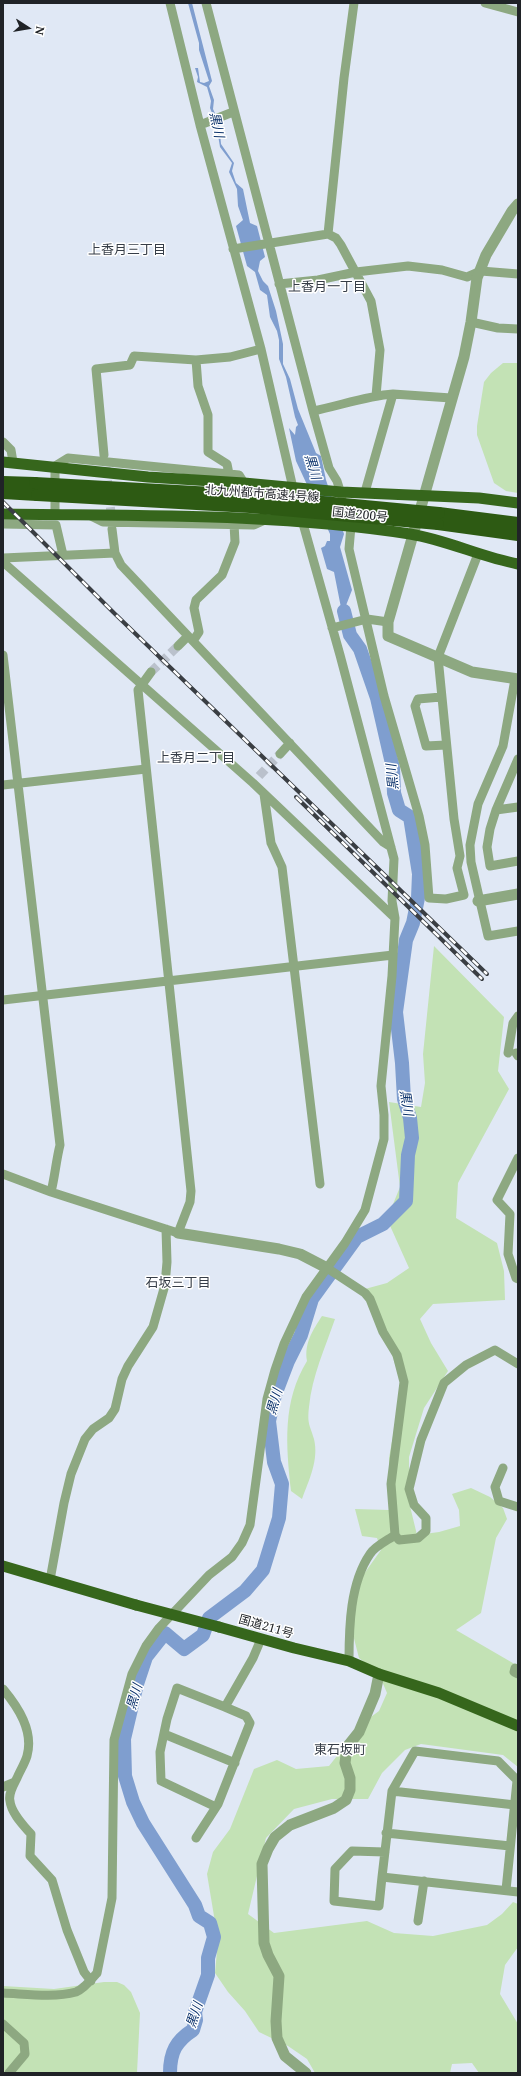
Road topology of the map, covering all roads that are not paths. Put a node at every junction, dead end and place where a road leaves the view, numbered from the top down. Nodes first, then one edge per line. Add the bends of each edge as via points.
1 (170, 3) edge
2 (206, 3) edge
3 (354, 3) edge
4 (485, 3) edge
5 (518, 12) edge
6 (231, 113) junction
7 (202, 124) junction
8 (518, 204) edge
9 (328, 234) junction
10 (268, 244) junction
11 (234, 249) junction
12 (481, 271) junction
13 (356, 272) junction
14 (518, 274) edge
15 (279, 284) junction
16 (471, 322) junction
17 (518, 329) edge
18 (261, 349) junction
19 (196, 360) junction
20 (393, 394) junction
21 (376, 396) junction
22 (451, 398) junction
23 (312, 411) junction
24 (3, 442) edge
25 (8, 458) edge
26 (104, 459) junction
27 (55, 466) junction
28 (229, 474) junction
29 (3, 482) edge
30 (244, 483) junction
31 (295, 488) junction
32 (36, 489) junction
33 (338, 492) junction
34 (365, 492) junction
35 (3, 493) edge
36 (424, 496) junction
37 (518, 503) edge
38 (3, 514) edge
39 (88, 515) junction
40 (438, 518) junction
41 (55, 520) junction
42 (265, 520) junction
43 (305, 523) junction
44 (518, 523) edge
45 (3, 524) edge
46 (234, 524) junction
47 (115, 526) junction
48 (348, 526) junction
49 (412, 534) junction
50 (518, 535) edge
51 (115, 553) junction
52 (478, 554) junction
53 (63, 555) junction
54 (3, 558) edge
55 (3, 562) edge
56 (518, 564) edge
57 (143, 589) junction
58 (365, 620) junction
59 (388, 622) junction
60 (334, 628) junction
61 (190, 638) junction
62 (178, 646) tunnel mouth
63 (3, 655) edge
64 (438, 657) junction
65 (151, 672) tunnel mouth
66 (516, 679) edge
67 (140, 685) junction
68 (441, 697) junction
69 (290, 744) junction
70 (446, 745) junction
71 (280, 754) tunnel mouth
72 (518, 759) edge
73 (146, 769) junction
74 (18, 784) junction
75 (3, 785) edge
76 (264, 794) junction
77 (518, 807) edge
78 (496, 810) junction
79 (391, 846) junction
80 (518, 861) edge
81 (518, 894) edge
82 (478, 901) junction
83 (395, 918) junction
84 (518, 931) edge
85 (393, 955) junction
86 (295, 966) junction
87 (168, 981) junction
88 (42, 996) junction
89 (3, 1000) edge
90 (518, 1016) edge
91 (514, 1054) edge
92 (517, 1162) edge
93 (3, 1174) edge
94 (320, 1184) dead end
95 (51, 1192) junction
96 (510, 1214) junction
97 (518, 1222) edge
98 (166, 1229) junction
99 (178, 1233) junction
100 (328, 1269) junction
101 (518, 1279) edge
102 (518, 1364) edge
103 (503, 1468) dead end
104 (518, 1507) edge
105 (395, 1535) junction
106 (3, 1566) edge
107 (50, 1580) junction
108 (261, 1639) junction
109 (349, 1662) junction
110 (379, 1674) junction
111 (3, 1690) edge
112 (225, 1707) junction
113 (518, 1726) edge
114 (164, 1734) junction
115 (235, 1763) junction
116 (518, 1781) edge
117 (15, 1782) junction
118 (3, 1788) edge
119 (392, 1791) junction
120 (515, 1805) junction
121 (216, 1807) junction
122 (386, 1833) junction
123 (196, 1838) dead end
124 (510, 1846) junction
125 (385, 1852) junction
126 (382, 1877) junction
127 (424, 1882) junction
128 (506, 1890) junction
129 (518, 1892) edge
130 (418, 1921) dead end
131 (91, 1981) junction
132 (3, 1993) edge
133 (3, 2024) edge
134 (9, 2073) edge
135 (306, 2073) edge

1 - 7 street
2 - 6 street
3 - 9 street via 344,70
4 - 5 street
6 - 7 street
6 - 10 street
7 - 11 street
8 - 12 street via 486,256
9 - 10 street
9 - 13 street via 336,238
10 - 11 street
10 - 15 street
11 - 18 street
12 - 13 street via 467,277 442,270 408,266
12 - 14 street
12 - 16 street via 477,278
13 - 15 street via 318,280
13 - 21 street via 371,301 380,350
15 - 23 street
16 - 17 street
16 - 22 street
18 - 19 street via 230,357
18 - 31 street
19 - 26 street via 134,356 130,365 96,369
19 - 28 street via 198,386 208,415 208,452 227,464
20 - 21 street
20 - 22 street
20 - 34 street
21 - 23 street
22 - 36 street
23 - 33 street via 330,468 337,481
24 - 25 street via 11,450
25 - 27 highway, 国道200号
26 - 27 street via 68,458
26 - 28 street
27 - 30 highway, 国道200号 via 148,477
27 - 41 street
28 - 30 street via 239,475
29 - 32 highway, 北九州都市高速4号線
30 - 31 highway, 国道200号
31 - 33 highway, 国道200号
31 - 43 street
32 - 35 highway, 北九州都市高速4号線
32 - 40 highway, 北九州都市高速4号線, bridge via 248,495
33 - 34 highway, 国道200号
33 - 48 street
34 - 36 highway, 国道200号
36 - 37 highway, 国道200号 via 479,498
36 - 49 street
38 - 41 highway, 国道200号
39 - 41 highway, 国道200号
39 - 42 highway, 国道200号 via 190,515
39 - 47 street
40 - 44 highway, 北九州都市高速4号線
40 - 50 highway, 北九州都市高速4号線
41 - 45 street
41 - 53 street
42 - 43 highway, 国道200号
42 - 46 street via 254,525
43 - 48 highway, 国道200号
43 - 60 street
46 - 47 street
46 - 61 street via 235,542 222,575 196,600 194,608 199,632
47 - 51 street
47 - 57 street via 123,560
48 - 49 highway, 国道200号
48 - 58 street via 349,549
49 - 52 highway, 国道200号
49 - 59 street
51 - 53 street
51 - 57 street via 120,565
52 - 56 highway, 国道200号
52 - 64 street
53 - 54 street
55 - 67 street
57 - 61 street
58 - 59 street
58 - 60 street
58 - 70 street via 419,816 425,845 429,898 446,899 464,895 457,868 460,856
59 - 64 street via 388,636
60 - 79 street
61 - 62 street
61 - 69 street
63 - 74 street
64 - 66 street via 472,672
64 - 68 street
65 - 67 street
66 - 82 street via 503,746 478,804 473,823 471,862
67 - 73 street via 138,690
67 - 76 street via 256,780
68 - 70 street
68 - 70 street via 418,699 415,706 426,746
69 - 71 street
69 - 79 street via 384,842
72 - 78 street
73 - 74 street
73 - 87 street
74 - 75 street
74 - 88 street
76 - 83 street
76 - 86 street via 271,843 282,867
77 - 78 street
78 - 80 street via 487,848 490,866
79 - 83 street via 394,860 392,901
81 - 82 street
82 - 84 street via 488,936
83 - 85 street
85 - 86 street
85 - 100 street via 381,1086 384,1139 365,1210
86 - 87 street
86 - 94 street
87 - 88 street
87 - 99 street via 191,1191 190,1202
88 - 89 street
88 - 95 street via 60,1145
90 - 91 street via 513,1023
92 - 96 street via 497,1200
93 - 95 street
95 - 98 street
96 - 97 street
96 - 101 street via 508,1254
98 - 99 street
98 - 107 street via 165,1285 153,1327 128,1366 115,1409 109,1418 93,1429 85,1439 71,1474
99 - 100 street via 300,1254
100 - 105 street via 370,1299 383,1332 396,1355 404,1382 392,1484
100 - 131 street via 306,1297 275,1370 267,1399 250,1525 242,1543 232,1557 210,1575 159,1628 146,1646 132,1674 114,1740 112,1898 96,1973
102 - 105 street via 495,1350 466,1365 444,1383 421,1440 409,1489 414,1505 426,1518 426,1531 418,1538 399,1540
103 - 104 street via 496,1487 498,1501
105 - 109 street via 370,1553 358,1582 350,1616
106 - 107 highway, 国道211号
107 - 108 highway, 国道211号, bridge
108 - 109 highway, 国道211号
108 - 112 street
109 - 110 highway, 国道211号
110 - 113 highway, 国道211号 via 439,1693
110 - 135 street via 359,1732 346,1747 345,1763 350,1778 350,1790 346,1800 334,1808 290,1825 275,1837 262,1864 264,1943 279,1976 277,2038 285,2056
111 - 117 street via 23,1716 28,1737 27,1755
112 - 114 street via 177,1688
112 - 115 street via 246,1716 250,1723
114 - 115 street
114 - 121 street via 160,1752 161,1781
115 - 121 street
116 - 119 street via 498,1761 415,1751
116 - 120 street
117 - 118 street
117 - 131 street via 10,1801 31,1834 30,1856 52,1880 67,1930 84,1972
119 - 120 street
119 - 122 street
120 - 124 street
121 - 123 street
122 - 124 street
122 - 125 street
124 - 128 street
125 - 126 street
125 - 126 street via 352,1851 335,1869 334,1901 379,1906
126 - 127 street
127 - 128 street
127 - 130 street
128 - 129 street
131 - 132 street via 77,1992
133 - 134 street via 24,2043 25,2054

